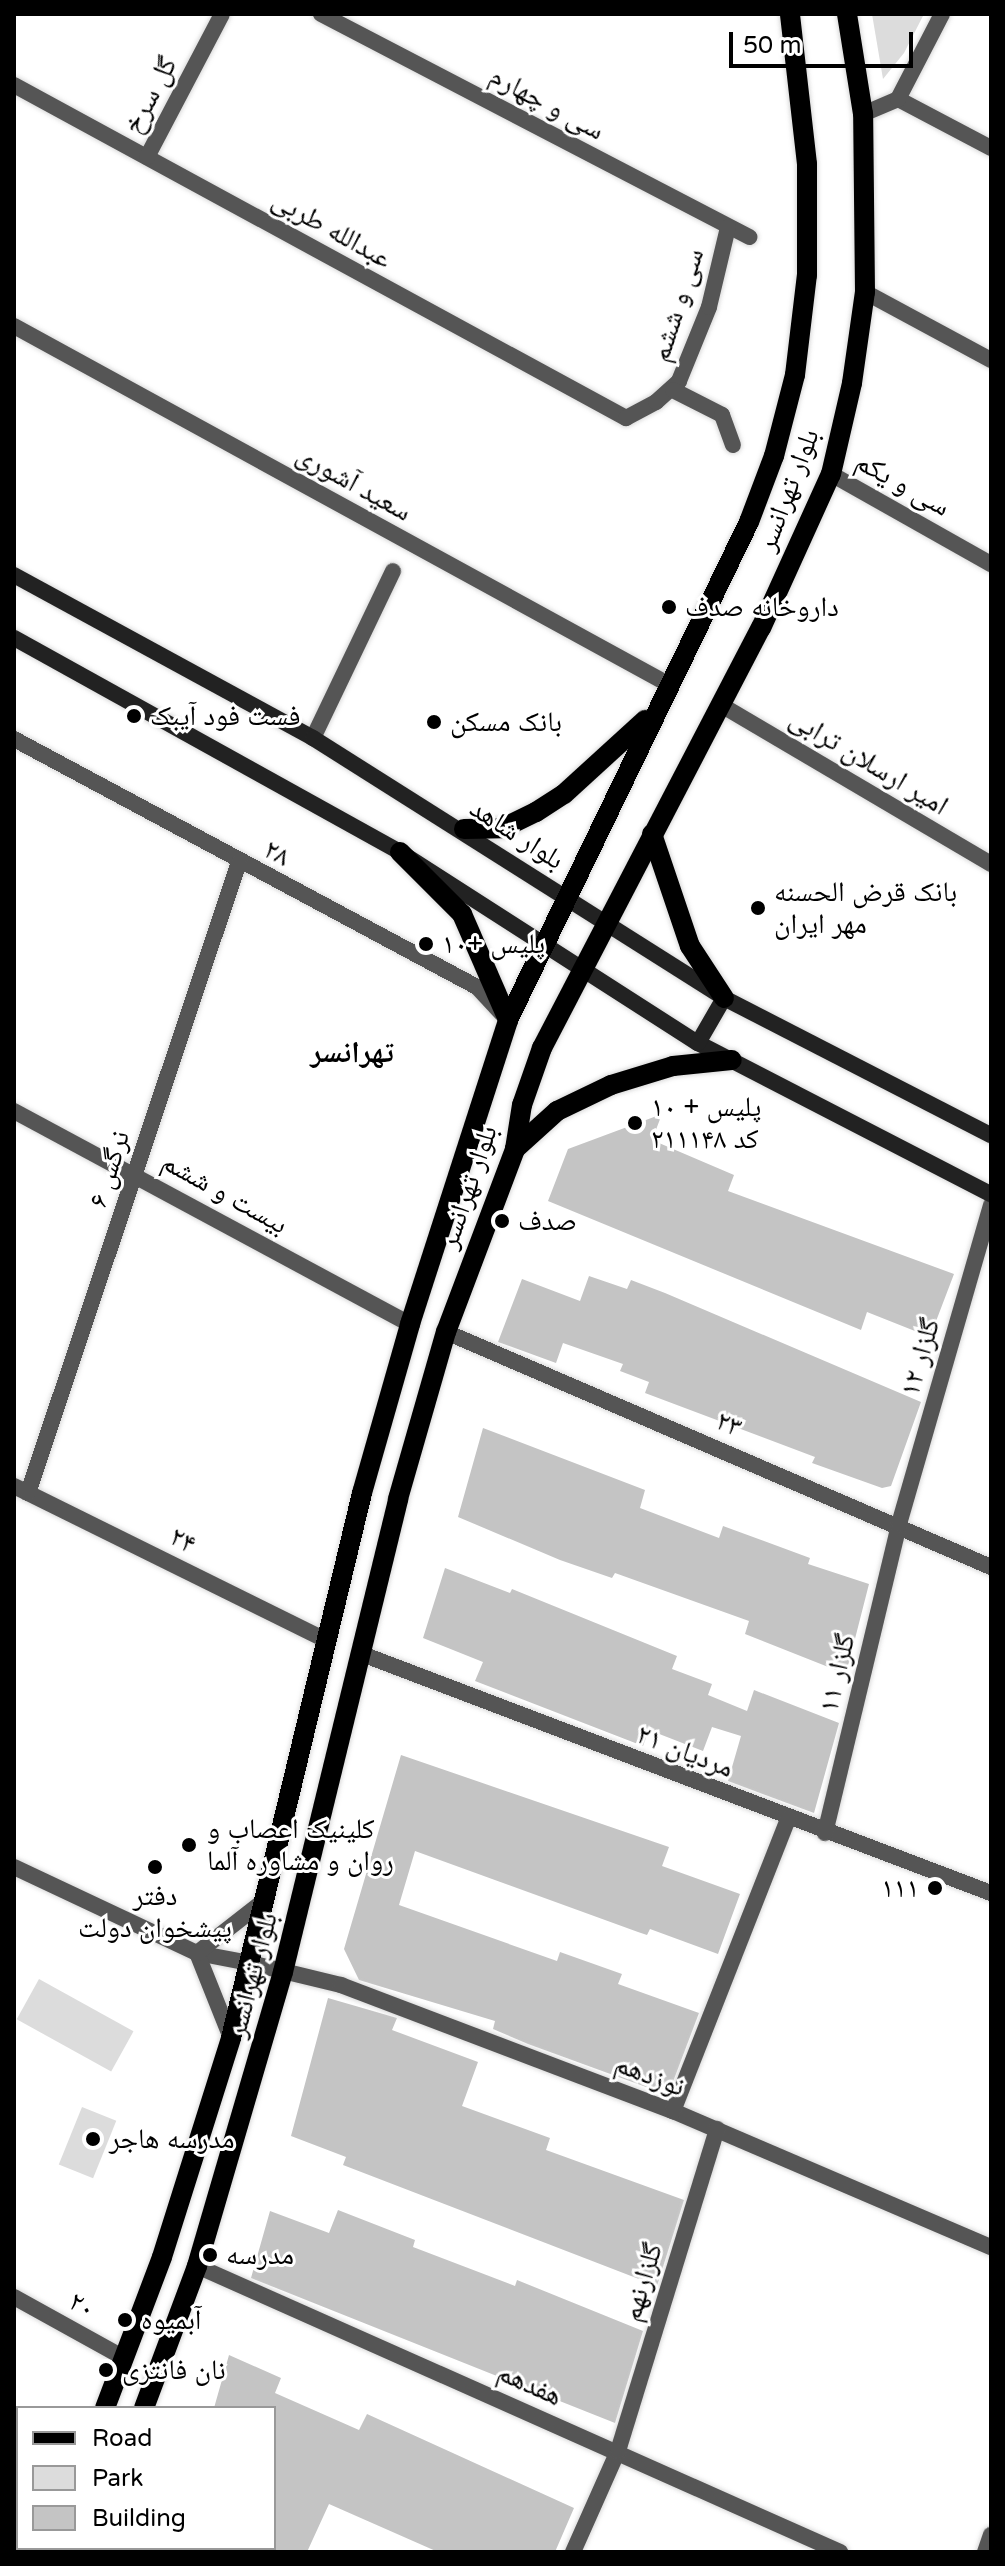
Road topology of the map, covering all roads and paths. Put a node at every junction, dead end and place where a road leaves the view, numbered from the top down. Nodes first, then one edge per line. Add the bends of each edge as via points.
1 (222, 14) edge
2 (321, 14) edge
3 (790, 14) edge
4 (847, 14) edge
5 (942, 14) edge
6 (14, 85) edge
7 (898, 99) junction
8 (863, 114) junction
9 (991, 148) edge
10 (147, 157) junction
11 (728, 227) junction
12 (750, 237) dead end
13 (865, 292) junction
14 (14, 326) edge
15 (991, 360) edge
16 (673, 390) junction
17 (626, 418) joint
18 (733, 445) dead end
19 (831, 474) junction
20 (991, 564) edge
21 (393, 571) dead end
22 (14, 575) edge
23 (14, 638) edge
24 (668, 684) junction
25 (721, 705) junction
26 (654, 712) junction
27 (313, 738) junction
28 (14, 739) edge
29 (464, 829) junction
30 (652, 834) junction
31 (400, 852) junction
32 (239, 862) junction
33 (991, 864) edge
34 (565, 897) junction
35 (606, 925) junction
36 (543, 942) junction
37 (582, 969) junction
38 (724, 998) junction
39 (508, 1020) junction
40 (698, 1043) junction
41 (732, 1060) junction
42 (14, 1111) edge
43 (991, 1135) edge
44 (515, 1149) junction
45 (135, 1173) junction
46 (991, 1194) edge
47 (991, 1205) edge
48 (410, 1324) junction
49 (446, 1332) junction
50 (21, 1490) edge
51 (899, 1524) junction
52 (991, 1567) edge
53 (328, 1641) junction
54 (362, 1654) junction
55 (788, 1819) junction
56 (825, 1833) junction
57 (14, 1867) edge
58 (991, 1893) edge
59 (265, 1900) junction
60 (258, 1930) junction
61 (292, 1937) junction
62 (197, 1953) junction
63 (250, 1963) junction
64 (283, 1972) junction
65 (240, 2003) junction
66 (271, 2012) junction
67 (231, 2038) junction
68 (673, 2111) junction
69 (717, 2129) junction
70 (991, 2247) edge
71 (197, 2266) junction
72 (14, 2297) edge
73 (124, 2358) junction
74 (106, 2406) edge
75 (145, 2406) edge
76 (618, 2451) junction
77 (991, 2535) edge
78 (573, 2552) edge
79 (840, 2552) edge
80 (985, 2552) edge

1 - 10 street, گل سرخ
2 - 11 street, سی و چهارم
3 - 24 main road, بلوار تهرانسر via 807,164 807,275 795,375 774,456 749,522
4 - 8 main road, بلوار تهرانسر
5 - 7 street
6 - 10 street, عبدالله طربی
7 - 8 street
7 - 9 street
8 - 13 main road, بلوار تهرانسر
10 - 17 street, عبدالله طربی
11 - 12 street, سی و چهارم
11 - 16 street, سی و ششم via 709,307
13 - 15 street
13 - 19 main road, بلوار تهرانسر
14 - 24 street, سعید آشوری
16 - 17 street, سی و ششم
16 - 18 street via 722,415
19 - 20 street, سی و یکم
19 - 25 main road, بلوار تهرانسر
21 - 27 street
22 - 27 main road, بلوار شاهد
23 - 31 main road
24 - 26 main road, بلوار تهرانسر
25 - 30 main road, بلوار تهرانسر
25 - 33 street, امیر ارسلان ترابی
26 - 29 main road via 564,794 536,812 503,828
26 - 34 main road, بلوار تهرانسر
27 - 29 main road, بلوار شاهد
28 - 32 street, ۲۸
29 - 34 main road, بلوار شاهد
30 - 35 main road, بلوار تهرانسر
30 - 38 main road via 690,946
31 - 36 main road
31 - 39 main road via 462,914
32 - 39 street, ۲۸ via 477,987
32 - 45 street, نرگس ۶
34 - 35 main road, بلوار شاهد
34 - 36 main road, بلوار تهرانسر
35 - 37 main road, بلوار تهرانسر
35 - 38 main road, بلوار شاهد
36 - 37 main road
36 - 39 main road, بلوار تهرانسر
37 - 40 main road
37 - 44 main road, بلوار تهرانسر via 542,1048 522,1105
38 - 40 main road
38 - 43 main road, بلوار شاهد
39 - 48 main road, بلوار تهرانسر
40 - 41 main road
41 - 44 main road via 673,1066 611,1085 557,1111
41 - 46 main road
42 - 45 street, بیست و ششم
44 - 49 main road, بلوار تهرانسر
45 - 48 street, بیست و ششم
45 - 50 street, نرگس ۶
47 - 51 street, گلزار ۱۲
48 - 53 main road, بلوار تهرانسر
49 - 51 street, ۲۳
49 - 54 main road, بلوار تهرانسر via 398,1499
50 - 53 street, ۲۴
51 - 52 street, ۲۳
51 - 56 street, گلزار ۱۱
53 - 59 main road, بلوار تهرانسر
54 - 55 street, ۲۱ مردیان
54 - 61 main road, بلوار تهرانسر
55 - 56 street, ۲۱ مردیان
55 - 68 street
56 - 58 street, ۲۱ مردیان
57 - 62 street, نوزدهم
59 - 60 main road, بلوار تهرانسر
59 - 62 street
60 - 61 main road via 264,1945 275,1949
60 - 63 main road, بلوار تهرانسر
61 - 64 main road, بلوار تهرانسر
62 - 63 street, نوزدهم
62 - 67 street
63 - 64 street, نوزدهم
63 - 65 main road, بلوار تهرانسر
64 - 66 main road, بلوار تهرانسر
64 - 68 street, نوزدهم via 341,1985
65 - 66 main road via 254,1986 265,1989
65 - 67 main road, بلوار تهرانسر
66 - 71 main road, بلوار تهرانسر
67 - 73 main road, بلوار تهرانسر
68 - 69 street, نوزدهم
69 - 70 street, نوزدهم
69 - 76 street, گلزارنهم
71 - 75 main road, بلوار تهرانسر
71 - 76 street, هفدهم
72 - 73 street, ۲۰
73 - 74 main road, بلوار تهرانسر
76 - 78 street, گلزارنهم
76 - 79 street, هفدهم
77 - 80 street

